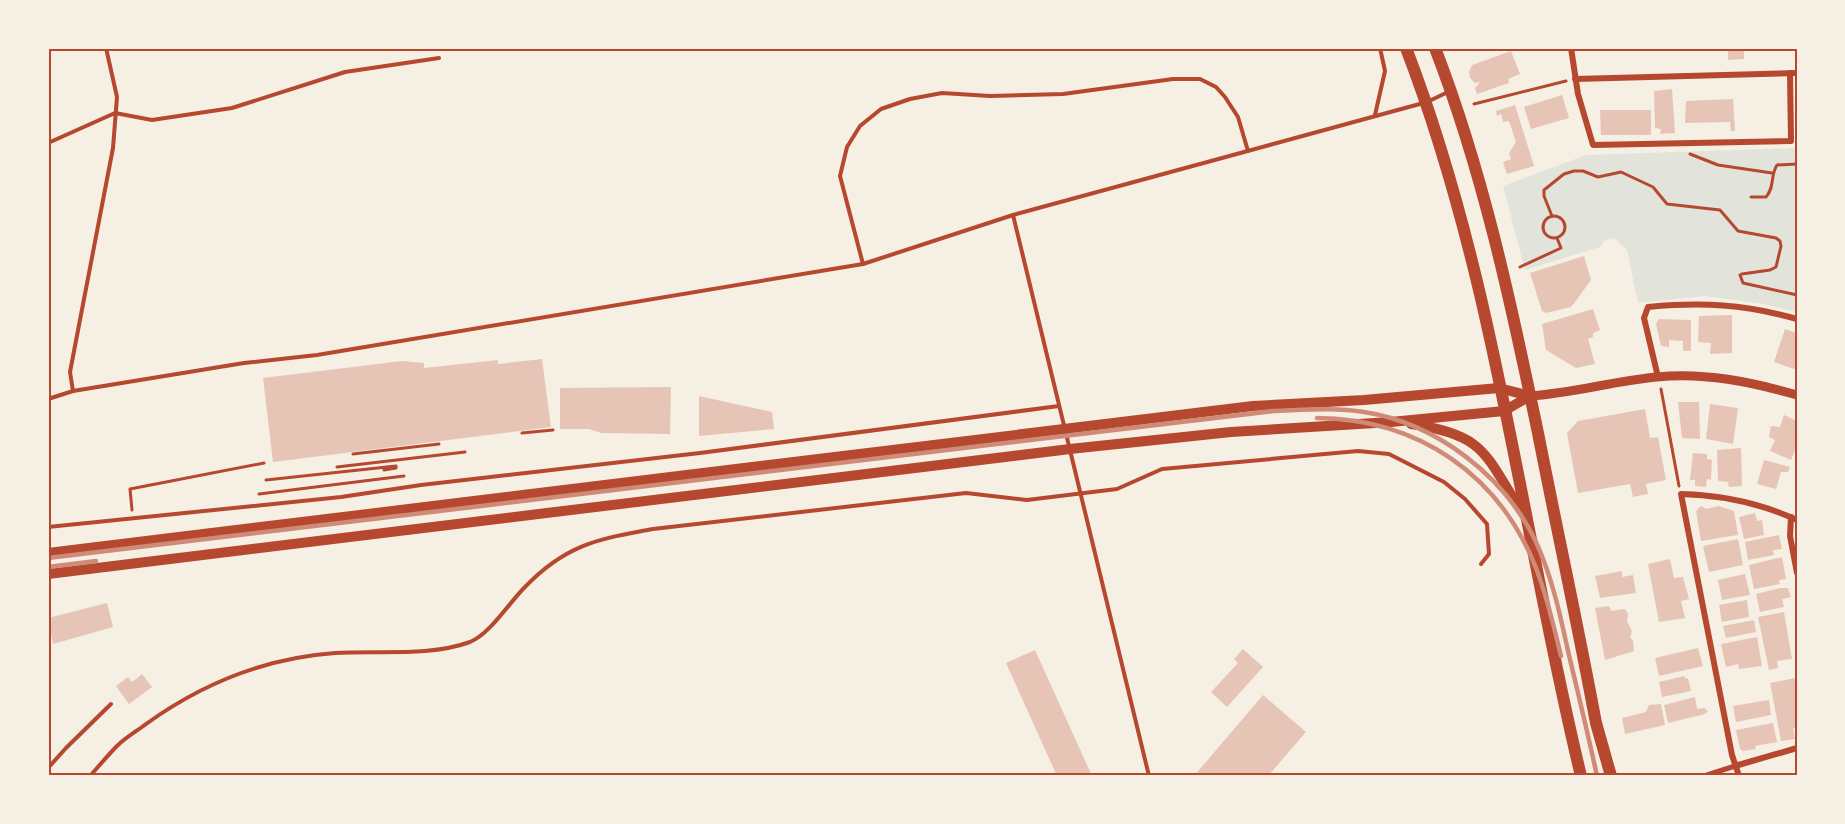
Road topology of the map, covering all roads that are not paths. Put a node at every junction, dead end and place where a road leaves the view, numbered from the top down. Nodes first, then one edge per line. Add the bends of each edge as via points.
1 (106, 48) edge
2 (1380, 48) edge
3 (1406, 48) edge
4 (1435, 48) edge
5 (1571, 48) edge
6 (439, 58) dead end
7 (1794, 73) edge
8 (1575, 79) junction
9 (1451, 91) junction
10 (1427, 102) junction
11 (115, 113) junction
12 (1375, 115) junction
13 (48, 143) edge
14 (1248, 151) junction
15 (1013, 215) junction
16 (863, 264) junction
17 (1797, 319) edge
18 (1658, 377) junction
19 (1499, 388) junction
20 (73, 391) junction
21 (1797, 395) edge
22 (1530, 396) junction
23 (48, 399) edge
24 (1059, 406) junction
25 (1504, 411) junction
26 (1391, 422) junction
27 (1065, 428) junction
28 (1070, 449) junction
29 (1081, 493) junction
30 (1525, 516) junction
31 (1794, 519) edge
32 (48, 527) edge
33 (48, 553) edge
34 (1481, 564) dead end
35 (1797, 573) edge
36 (48, 574) edge
37 (111, 704) dead end
38 (1797, 748) edge
39 (1735, 766) junction
40 (48, 768) edge
41 (90, 776) edge
42 (1149, 776) edge
43 (1581, 776) edge
44 (1611, 776) edge
45 (1704, 776) edge
46 (1739, 776) edge

1 - 11 lane via 117,97
2 - 12 lane via 1385,71
3 - 10 highway
4 - 9 highway
5 - 8 street
6 - 11 lane via 345,72 232,108 152,120
7 - 8 street
7 - 8 street via 1791,141 1593,145
9 - 10 lane
9 - 22 highway via 1498,256
10 - 12 lane
10 - 19 highway via 1471,264
11 - 13 lane
11 - 20 lane via 113,148 70,372
12 - 14 lane
14 - 15 lane
14 - 16 lane via 1238,117 1225,97 1200,79 1063,94 942,93 910,99 881,108 860,126 847,147 840,176
15 - 16 lane
15 - 24 lane
16 - 20 lane via 317,355
17 - 18 street via 1726,305 1648,307 1644,318
18 - 21 street via 1736,380
18 - 22 street
19 - 22 main road
19 - 25 highway
19 - 27 main road via 1252,406
20 - 23 lane
22 - 25 main road
22 - 44 highway via 1596,723
24 - 27 lane
24 - 32 lane via 341,497
25 - 26 main road
25 - 30 highway
26 - 28 main road via 1231,432
26 - 30 main road via 1443,429 1474,444 1497,468
27 - 28 lane
27 - 33 main road
28 - 29 lane
28 - 36 main road
29 - 34 lane via 1118,489 1162,469 1358,451 1389,454 1444,482 1487,524 1489,554
29 - 41 lane via 1028,500 966,493 608,537 574,548 549,565 473,640 447,649 334,653 282,660 231,675 170,707 118,744
29 - 42 lane
30 - 43 highway
31 - 35 street via 1790,536
31 - 39 street via 1748,502 1715,495 1681,494
37 - 40 lane
38 - 39 street
39 - 45 street
39 - 46 street

